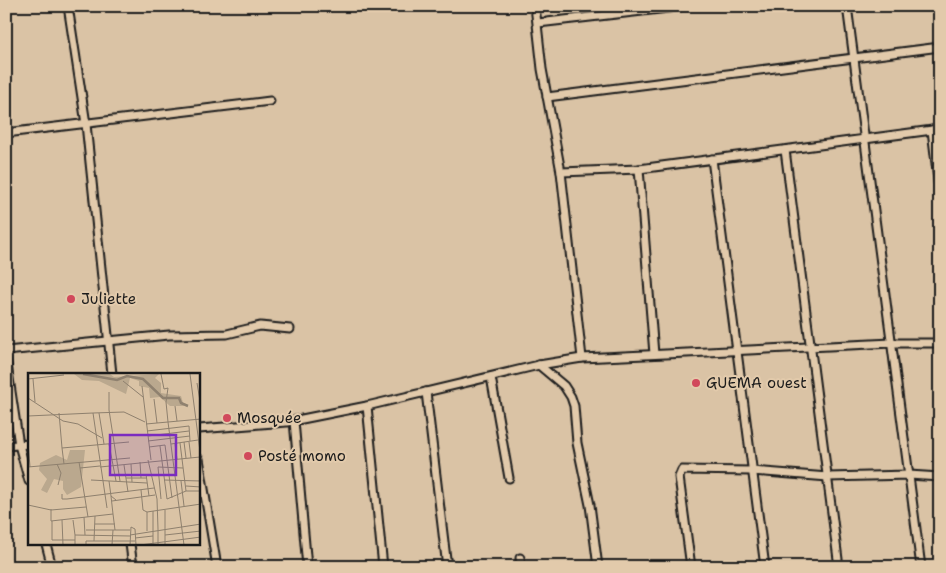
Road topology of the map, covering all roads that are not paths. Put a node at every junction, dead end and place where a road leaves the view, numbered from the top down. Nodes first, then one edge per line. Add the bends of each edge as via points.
1 (68, 6) edge
2 (535, 6) edge
3 (686, 6) edge
4 (847, 6) edge
5 (538, 23) junction
6 (940, 47) edge
7 (854, 59) junction
8 (547, 97) junction
9 (270, 101) dead end
10 (86, 124) junction
11 (940, 129) edge
12 (932, 130) junction
13 (6, 133) edge
14 (865, 140) junction
15 (786, 150) junction
16 (712, 160) junction
17 (640, 169) junction
18 (561, 172) junction
19 (940, 197) edge
20 (290, 329) dead end
21 (108, 341) junction
22 (892, 343) junction
23 (940, 343) edge
24 (811, 348) junction
25 (6, 351) edge
26 (737, 351) junction
27 (654, 354) junction
28 (6, 358) edge
29 (582, 358) junction
30 (539, 364) junction
31 (112, 373) edge
32 (491, 377) junction
33 (426, 392) junction
34 (367, 406) junction
35 (294, 421) junction
36 (200, 429) edge
37 (19, 444) junction
38 (28, 444) edge
39 (6, 446) edge
40 (200, 465) edge
41 (752, 471) junction
42 (908, 475) junction
43 (28, 477) edge
44 (828, 477) junction
45 (940, 477) edge
46 (509, 478) dead end
47 (47, 546) edge
48 (130, 546) edge
49 (520, 558) dead end
50 (52, 567) edge
51 (132, 567) edge
52 (217, 567) edge
53 (307, 567) edge
54 (383, 567) edge
55 (447, 567) edge
56 (521, 567) edge
57 (598, 567) edge
58 (691, 567) edge
59 (765, 567) edge
60 (839, 567) edge
61 (921, 567) edge

1 - 10 street
2 - 5 street
3 - 5 street
4 - 7 street
5 - 8 street
6 - 7 street
7 - 8 street
7 - 14 street
8 - 18 street
9 - 10 street
10 - 13 street
10 - 21 street
11 - 12 street
12 - 14 street
12 - 19 street
14 - 15 street
14 - 22 street
15 - 16 street
15 - 24 street
16 - 17 street
16 - 26 street
17 - 18 street
17 - 27 street
18 - 29 street
20 - 21 street via 260,326 228,334
21 - 25 street
21 - 31 street
22 - 23 street
22 - 24 street
22 - 42 street
24 - 26 street
24 - 44 street
26 - 27 street
26 - 41 street
27 - 29 street
28 - 37 street
29 - 30 street
30 - 32 street
30 - 57 street via 564,386 574,406
32 - 33 street
32 - 46 street
33 - 34 street
33 - 55 street
34 - 35 street
34 - 54 street
35 - 36 street
35 - 53 street
37 - 38 street
37 - 39 street
37 - 43 street
40 - 52 street
41 - 44 street
41 - 58 street via 682,470 679,477
41 - 59 street
42 - 44 street
42 - 45 street
42 - 61 street
44 - 60 street
47 - 50 street
48 - 51 street
49 - 56 street

